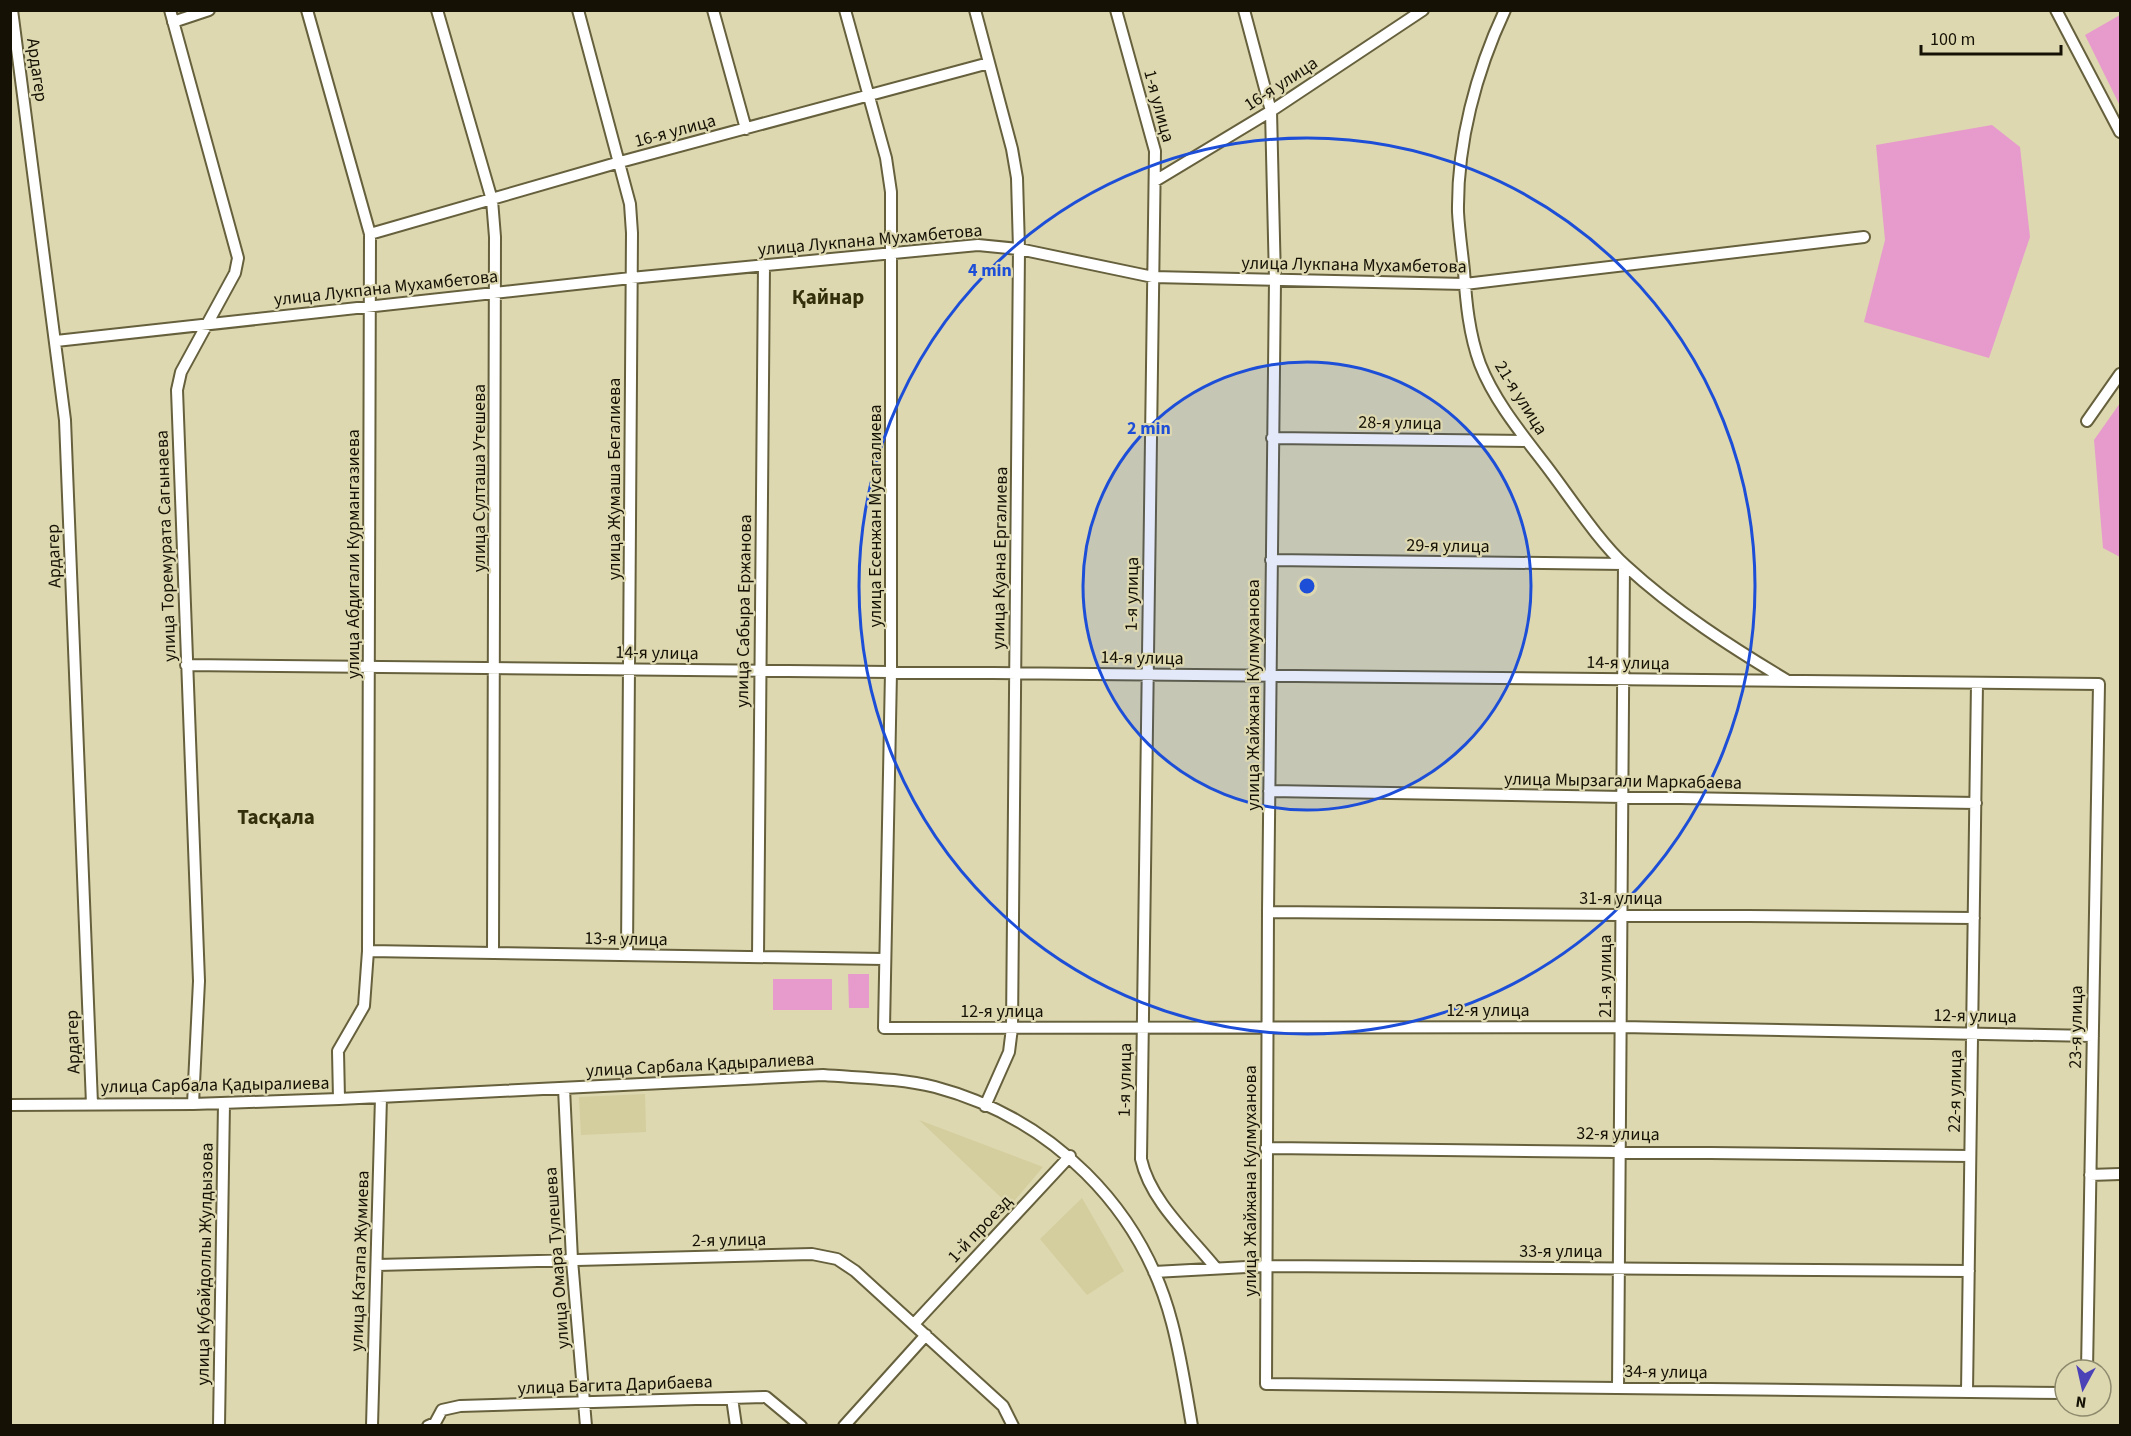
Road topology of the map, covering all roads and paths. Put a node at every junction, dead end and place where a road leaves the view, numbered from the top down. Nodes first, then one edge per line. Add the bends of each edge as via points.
1 (12, 10) edge
2 (170, 10) edge
3 (209, 10) edge
4 (307, 10) edge
5 (437, 10) edge
6 (578, 10) edge
7 (713, 10) edge
8 (845, 10) edge
9 (975, 10) edge
10 (1116, 10) edge
11 (1244, 10) edge
12 (1423, 10) edge
13 (1505, 10) edge
14 (2056, 10) edge
15 (173, 22) junction
16 (989, 63) junction
17 (868, 95) junction
18 (1271, 111) junction
19 (746, 129) junction
20 (2121, 132) edge
21 (620, 162) junction
22 (1155, 181) junction
23 (492, 200) junction
24 (370, 234) junction
25 (1864, 237) dead end
26 (1019, 249) junction
27 (893, 252) junction
28 (764, 265) junction
29 (631, 278) junction
30 (1153, 278) junction
31 (1275, 280) junction
32 (1465, 284) junction
33 (496, 293) junction
34 (370, 307) junction
35 (205, 324) junction
36 (56, 341) junction
37 (2121, 374) edge
38 (2087, 421) dead end
39 (1272, 438) junction
40 (1527, 441) junction
41 (1271, 560) junction
42 (1624, 564) junction
43 (186, 666) junction
44 (369, 667) junction
45 (494, 668) junction
46 (630, 670) junction
47 (760, 671) junction
48 (891, 672) junction
49 (1015, 674) junction
50 (1148, 675) junction
51 (1270, 676) junction
52 (1624, 679) junction
53 (1789, 681) junction
54 (1977, 683) junction
55 (2099, 684) joint
56 (1269, 791) junction
57 (1623, 797) junction
58 (1976, 803) junction
59 (1268, 912) junction
60 (1622, 915) junction
61 (1974, 918) junction
62 (368, 951) junction
63 (493, 953) junction
64 (627, 955) junction
65 (758, 957) junction
66 (884, 959) junction
67 (1142, 1025) junction
68 (1267, 1025) junction
69 (1621, 1027) junction
70 (884, 1028) joint
71 (1012, 1028) junction
72 (1972, 1032) junction
73 (2093, 1036) junction
74 (564, 1088) junction
75 (381, 1097) junction
76 (339, 1099) junction
77 (224, 1103) junction
78 (92, 1104) junction
79 (193, 1104) junction
80 (10, 1105) edge
81 (985, 1106) junction
82 (1266, 1148) junction
83 (1620, 1151) junction
84 (1070, 1156) junction
85 (1970, 1156) junction
86 (2121, 1174) edge
87 (2090, 1175) junction
88 (573, 1260) junction
89 (377, 1265) junction
90 (1265, 1266) junction
91 (1215, 1267) junction
92 (1619, 1268) junction
93 (1969, 1271) junction
94 (1154, 1272) junction
95 (914, 1324) junction
96 (926, 1335) junction
97 (2087, 1358) edge
98 (1266, 1384) joint
99 (1618, 1388) junction
100 (1967, 1392) junction
101 (2053, 1393) edge
102 (732, 1398) junction
103 (583, 1402) junction
104 (432, 1424) edge
105 (219, 1425) edge
106 (372, 1425) edge
107 (586, 1425) edge
108 (736, 1425) edge
109 (801, 1425) edge
110 (844, 1425) edge
111 (1013, 1425) edge
112 (1192, 1425) edge

1 - 36 street, Ардагер
2 - 15 street, улица Торемурата Сагынаева
3 - 15 street
4 - 24 street, улица Абдигали Курмангазиева
5 - 23 street, улица Султаша Утешева
6 - 21 street, улица Жумаша Бегалиева
7 - 19 street
8 - 17 street, улица Есенжан Мусагалиева
9 - 16 street, улица Куана Ергалиева
10 - 22 street, 1-я улица via 1155,151
11 - 18 street, улица Жайжана Кулмуханова
12 - 18 street, 16-я улица
13 - 32 street, 21-я улица via 1481,68 1468,118 1458,211
14 - 20 street
15 - 35 street, улица Торемурата Сагынаева via 238,258 235,273
16 - 17 street, 16-я улица
16 - 26 street, улица Куана Ергалиева via 1017,178
17 - 19 street, 16-я улица
17 - 27 street, улица Есенжан Мусагалиева via 886,158
18 - 22 street, 16-я улица
18 - 31 street, улица Жайжана Кулмуханова
19 - 21 street, 16-я улица
21 - 23 street, 16-я улица
21 - 29 street, улица Жумаша Бегалиева via 630,204
22 - 30 street, 1-я улица
23 - 24 street, 16-я улица
23 - 33 street, улица Султаша Утешева
24 - 34 street, улица Абдигали Курмангазиева
25 - 32 street, улица Лукпана Мухамбетова
26 - 27 street, улица Лукпана Мухамбетова via 978,245
26 - 30 street, улица Лукпана Мухамбетова
26 - 49 street, улица Куана Ергалиева
27 - 28 street, улица Лукпана Мухамбетова
27 - 48 street, улица Есенжан Мусагалиева
28 - 29 street, улица Лукпана Мухамбетова
28 - 47 street, улица Сабыра Ержанова
29 - 33 street, улица Лукпана Мухамбетова
29 - 46 street, улица Жумаша Бегалиева
30 - 31 street, улица Лукпана Мухамбетова
30 - 50 street, 1-я улица
31 - 32 street, улица Лукпана Мухамбетова
31 - 39 street, улица Жайжана Кулмуханова
32 - 40 street, 21-я улица via 1469,324 1481,364
33 - 34 street, улица Лукпана Мухамбетова
33 - 45 street, улица Султаша Утешева
34 - 35 street, улица Лукпана Мухамбетова
34 - 44 street, улица Абдигали Курмангазиева
35 - 36 street, улица Лукпана Мухамбетова
35 - 43 street, улица Торемурата Сагынаева via 181,372 177,390
36 - 78 street, Ардагер via 65,420
37 - 38 street
39 - 40 street, 28-я улица
39 - 41 street, улица Жайжана Кулмуханова
40 - 42 street, 21-я улица
41 - 42 street, 29-я улица
41 - 51 street, улица Жайжана Кулмуханова
42 - 52 street, 21-я улица
42 - 53 street, 21-я улица via 1698,624
43 - 44 street, 14-я улица
43 - 79 street, улица Торемурата Сагынаева via 199,981
44 - 45 street, 14-я улица
44 - 62 street, улица Абдигали Курмангазиева
45 - 46 street, 14-я улица
45 - 63 street, улица Султаша Утешева
46 - 47 street, 14-я улица
46 - 64 street, улица Жумаша Бегалиева
47 - 48 street, 14-я улица
47 - 65 street, улица Сабыра Ержанова
48 - 49 street, 14-я улица
48 - 66 street, улица Есенжан Мусагалиева
49 - 50 street, 14-я улица
49 - 71 street, улица Куана Ергалиева
50 - 51 street, 14-я улица
50 - 67 street, 1-я улица
51 - 52 street, 14-я улица
51 - 56 street, улица Жайжана Кулмуханова
52 - 53 street, 14-я улица
52 - 57 street, 21-я улица
53 - 54 street, 14-я улица
54 - 55 street, 14-я улица
54 - 58 street, 22-я улица
55 - 73 street, 23-я улица
56 - 57 street, улица Мырзагали Маркабаева
56 - 59 street, улица Жайжана Кулмуханова
57 - 58 street, улица Мырзагали Маркабаева
57 - 60 street, 21-я улица
58 - 61 street, 22-я улица
59 - 60 street, 31-я улица
59 - 68 street, улица Жайжана Кулмуханова
60 - 61 street, 31-я улица
60 - 69 street, 21-я улица
61 - 72 street, 22-я улица
62 - 63 street, 13-я улица
62 - 76 street, улица Абдигали Курмангазиева via 364,1006 338,1051
63 - 64 street, 13-я улица
64 - 65 street, 13-я улица
65 - 66 street, 13-я улица
66 - 70 street, улица Есенжан Мусагалиева
67 - 68 street, 12-я улица
67 - 71 street, 12-я улица
67 - 91 street, 1-я улица via 1141,1159 1145,1177
68 - 69 street, 12-я улица
68 - 82 street, улица Жайжана Кулмуханова
69 - 72 street, 12-я улица
69 - 83 street, 21-я улица
70 - 71 street, 12-я улица
71 - 81 street, улица Куана Ергалиева via 1009,1052
72 - 73 street, 12-я улица
72 - 85 street, 22-я улица
73 - 87 street, 23-я улица
74 - 75 street, улица Сарбала Қадыралиева
74 - 81 street, улица Сарбала Қадыралиева via 823,1075 898,1080 936,1088
74 - 88 street, улица Омара Тулешева
75 - 76 street, улица Сарбала Қадыралиева
75 - 89 street, улица Катапа Жумиева
76 - 77 street, улица Сарбала Қадыралиева
77 - 79 street, улица Сарбала Қадыралиева
77 - 105 street, улица Кубайдоллы Жулдызова
78 - 79 street, улица Сарбала Қадыралиева
78 - 80 street, улица Сарбала Қадыралиева
81 - 84 street, улица Сарбала Қадыралиева via 1028,1127
82 - 83 street, 32-я улица
82 - 90 street, улица Жайжана Кулмуханова
83 - 85 street, 32-я улица
83 - 92 street, 21-я улица
84 - 94 street, улица Сарбала Қадыралиева via 1117,1208
84 - 95 street, 1-й проезд
85 - 93 street, 22-я улица
86 - 87 street
87 - 97 street, 23-я улица
88 - 89 street, 2-я улица
88 - 95 street, 2-я улица via 812,1254 837,1259 855,1271
88 - 103 street, улица Омара Тулешева
89 - 106 street, улица Катапа Жумиева
90 - 91 street, 33-я улица
90 - 92 street, 33-я улица
90 - 98 street, улица Жайжана Кулмуханова
91 - 94 street, 33-я улица
92 - 93 street, 33-я улица
92 - 99 street, 21-я улица
93 - 100 street, 22-я улица
94 - 112 street, улица Сарбала Қадыралиева via 1172,1321
95 - 96 street, 2-я улица
96 - 110 street
96 - 111 street, 2-я улица via 1003,1406
98 - 99 street, 34-я улица
99 - 100 street, 34-я улица
100 - 101 street, 34-я улица
102 - 103 street, улица Багита Дарибаева
102 - 108 street
102 - 109 street, улица Багита Дарибаева via 766,1397
103 - 104 street, улица Багита Дарибаева via 460,1406 442,1410
103 - 107 street, улица Омара Тулешева

